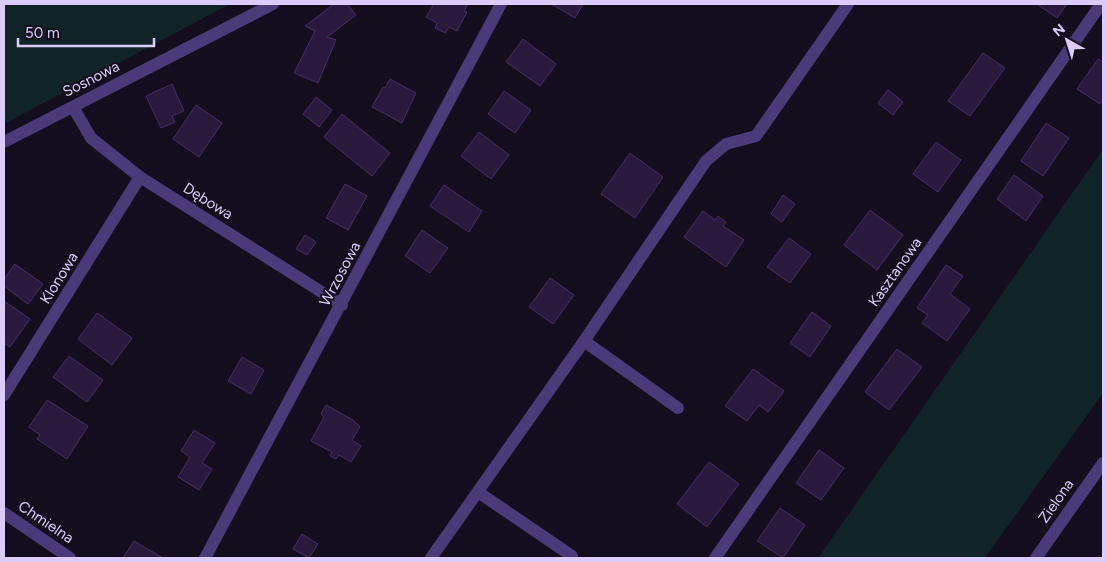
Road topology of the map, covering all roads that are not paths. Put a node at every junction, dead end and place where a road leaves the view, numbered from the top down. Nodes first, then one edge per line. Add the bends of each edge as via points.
1 (273, 4) edge
2 (501, 4) edge
3 (848, 4) edge
4 (1101, 4) edge
5 (73, 107) junction
6 (4, 142) edge
7 (140, 177) junction
8 (342, 305) junction
9 (584, 341) junction
10 (4, 395) edge
11 (678, 408) dead end
12 (1103, 463) edge
13 (478, 492) junction
14 (4, 513) edge
15 (572, 556) dead end
16 (70, 558) edge
17 (205, 558) edge
18 (431, 558) edge
19 (715, 558) edge
20 (1036, 558) edge

1 - 5 street, Sosnowa
2 - 8 street, Wrzosowa
3 - 9 street via 756,136 726,144 706,161
4 - 19 street, Kasztanowa
5 - 6 street, Sosnowa
5 - 7 street, Dębowa via 91,138
7 - 8 street, Dębowa
7 - 10 street, Klonowa
8 - 17 street, Wrzosowa
9 - 11 street
9 - 13 street
12 - 20 street, Zielona
13 - 15 street
13 - 18 street
14 - 16 street, Chmielna

